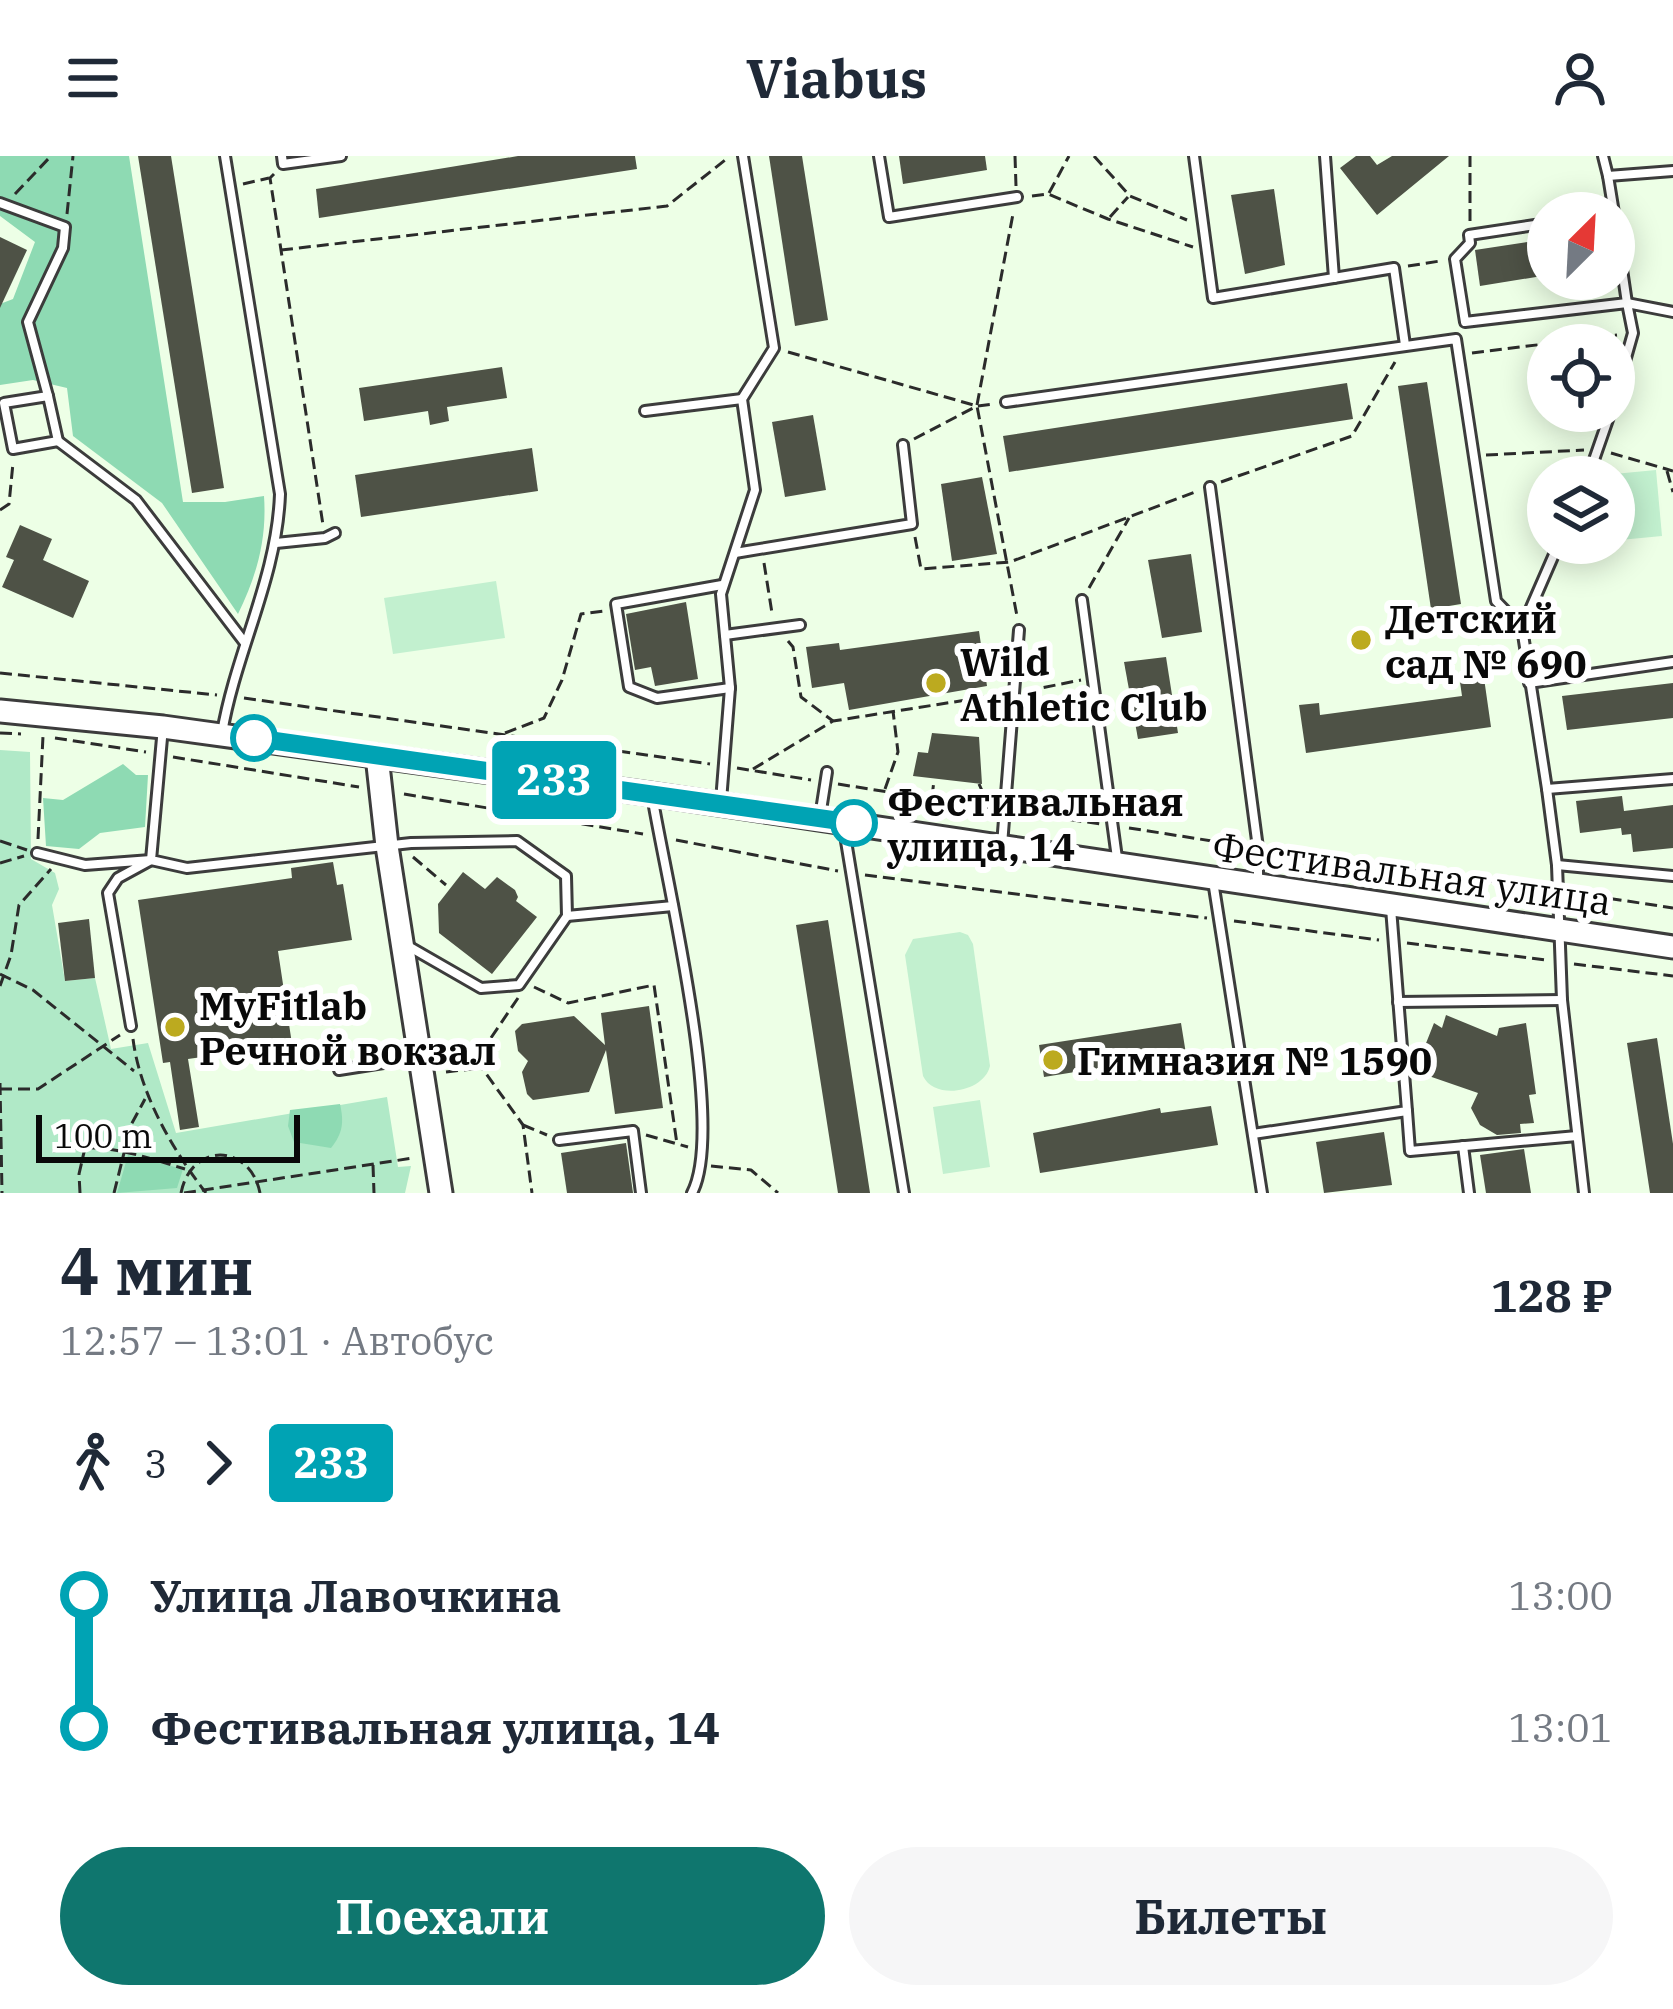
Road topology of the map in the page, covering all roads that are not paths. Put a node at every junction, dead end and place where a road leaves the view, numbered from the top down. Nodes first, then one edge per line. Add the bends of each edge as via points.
1 (225, 156) edge
2 (341, 156) edge
3 (743, 156) edge
4 (879, 156) edge
5 (1195, 156) edge
6 (1325, 156) edge
7 (1604, 156) edge
8 (282, 160) edge
9 (1673, 172) edge
10 (1608, 176) junction
11 (1610, 192) edge
12 (1017, 197) road end
13 (4, 203) edge
14 (1527, 226) edge
15 (1334, 278) junction
16 (1627, 300) edge
17 (1627, 303) junction
18 (1673, 312) edge
19 (1631, 324) edge
20 (1406, 345) junction
21 (48, 396) junction
22 (742, 399) junction
23 (1006, 402) dead end
24 (645, 411) dead end
25 (58, 441) junction
26 (903, 445) road end
27 (1210, 487) road end
28 (335, 532) dead end
29 (276, 543) junction
30 (735, 553) junction
31 (1550, 564) edge
32 (722, 585) junction
33 (1082, 600) road end
34 (800, 625) dead end
35 (1522, 628) junction
36 (1019, 630) road end
37 (724, 635) junction
38 (246, 644) junction
39 (1673, 662) edge
40 (1529, 683) junction
41 (730, 688) junction
42 (0, 711) edge
43 (163, 727) junction
44 (222, 734) junction
45 (377, 755) junction
46 (827, 772) dead end
47 (1673, 779) edge
48 (1547, 789) junction
49 (651, 794) junction
50 (720, 804) junction
51 (819, 818) junction
52 (843, 821) junction
53 (387, 846) junction
54 (1001, 847) junction
55 (37, 853) road end
56 (151, 860) junction
57 (1557, 865) junction
58 (1118, 866) junction
59 (1673, 876) edge
60 (1213, 880) junction
61 (1258, 886) junction
62 (674, 905) junction
63 (1390, 907) junction
64 (566, 916) junction
65 (1557, 931) junction
66 (401, 942) junction
67 (1673, 947) edge
68 (1562, 1000) junction
69 (1398, 1002) junction
70 (131, 1026) road end
71 (419, 1057) junction
72 (339, 1070) dead end
73 (1406, 1111) junction
74 (1253, 1134) junction
75 (1577, 1136) junction
76 (560, 1140) road end
77 (1463, 1146) junction
78 (441, 1193) edge
79 (641, 1193) edge
80 (692, 1193) edge
81 (904, 1193) edge
82 (1262, 1193) edge
83 (1469, 1193) edge
84 (1584, 1193) edge

1 - 29 lane via 280,494
2 - 8 lane
3 - 22 lane via 774,348
4 - 12 lane via 889,217
5 - 15 lane via 1213,298
6 - 15 lane
7 - 10 lane
9 - 10 lane
10 - 11 lane
13 - 21 lane via 65,227 28,322
14 - 17 lane via 1469,235 1455,259 1465,322
15 - 20 lane via 1394,268
16 - 17 lane
17 - 18 lane
17 - 19 lane
20 - 23 lane
20 - 35 lane via 1456,339 1496,601
21 - 25 lane
21 - 25 lane via 4,403 13,449
22 - 24 lane
22 - 30 lane via 755,490
25 - 38 lane via 136,500
26 - 30 lane via 912,524
27 - 61 lane
28 - 29 lane
29 - 38 lane
30 - 32 lane
31 - 35 lane
32 - 37 lane
32 - 41 lane via 616,604 629,687 657,698
33 - 58 lane
34 - 37 lane
35 - 40 lane
36 - 54 lane
37 - 41 lane
38 - 44 lane
39 - 40 lane
40 - 48 lane
41 - 50 lane
42 - 43 street, Фестивальная улица
43 - 44 street, Фестивальная улица
43 - 56 lane
44 - 45 street, Фестивальная улица
45 - 49 street, Фестивальная улица
45 - 53 street
46 - 51 lane
47 - 48 lane
48 - 57 lane
49 - 50 street, Фестивальная улица
49 - 62 lane
50 - 51 street, Фестивальная улица
51 - 52 street, Фестивальная улица
52 - 54 street, Фестивальная улица
52 - 81 lane
53 - 56 lane via 187,868
53 - 64 lane via 517,842 566,877
53 - 66 street
54 - 58 street, Фестивальная улица
55 - 56 lane via 86,865
56 - 70 lane via 108,893
57 - 59 lane
57 - 65 lane
58 - 60 street, Фестивальная улица
60 - 61 street, Фестивальная улица
60 - 74 lane
61 - 63 street, Фестивальная улица
62 - 64 lane
62 - 80 lane via 698,1073 701,1151
63 - 65 street, Фестивальная улица
63 - 69 lane
64 - 66 lane via 519,985 481,988
65 - 67 street, Фестивальная улица
65 - 68 lane
66 - 71 street
68 - 69 lane
68 - 75 lane
69 - 73 lane
71 - 72 lane
71 - 78 street
73 - 74 lane
73 - 77 lane via 1410,1151
74 - 82 lane
75 - 77 lane
75 - 84 lane
76 - 79 lane via 632,1131
77 - 83 lane

